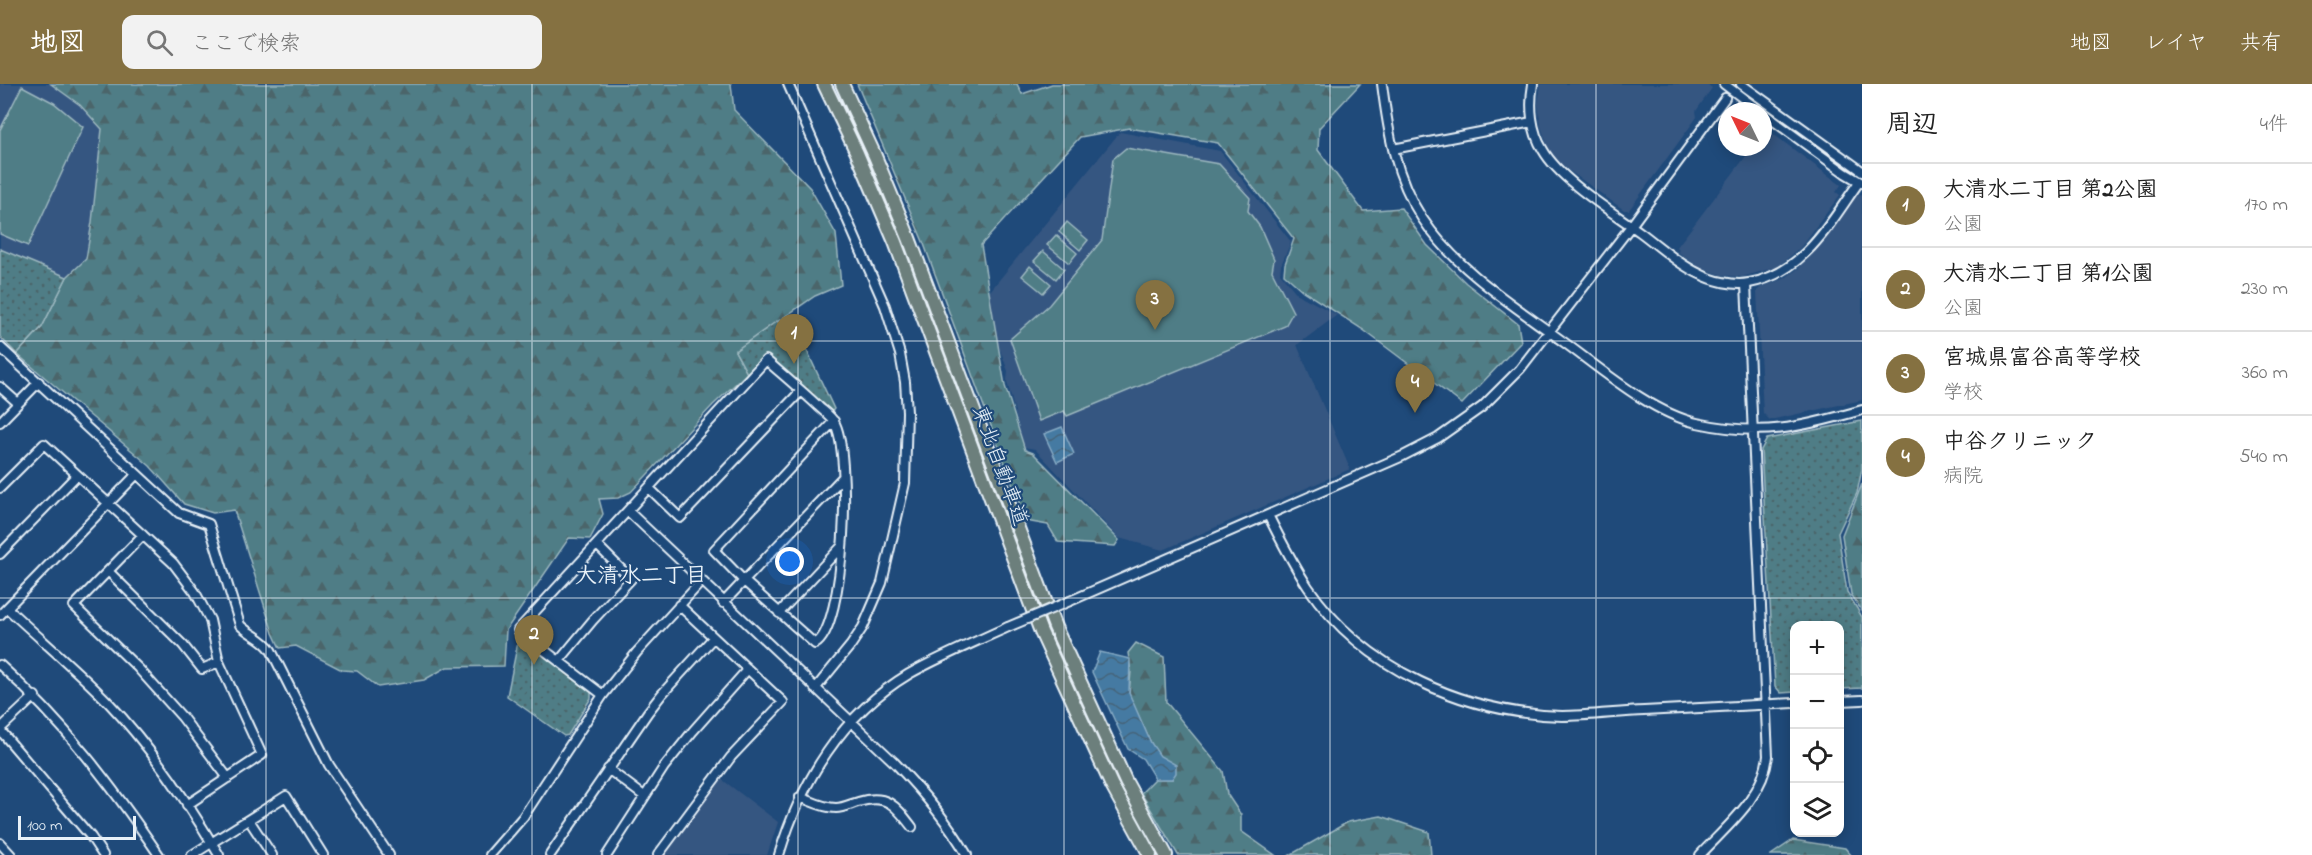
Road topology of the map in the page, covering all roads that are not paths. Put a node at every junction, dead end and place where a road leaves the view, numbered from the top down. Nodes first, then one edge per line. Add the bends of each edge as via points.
1 (788, 84) edge
2 (824, 84) edge
3 (842, 84) edge
4 (1382, 84) edge
5 (1533, 84) edge
6 (1724, 84) edge
7 (1741, 84) edge
8 (1725, 98) tunnel mouth
9 (1748, 102) edge
10 (1772, 119) edge
11 (1532, 122) junction
12 (1393, 149) junction
13 (1862, 171) edge
14 (1861, 182) edge
15 (1631, 226) junction
16 (1746, 284) junction
17 (1550, 332) junction
18 (0, 347) edge
19 (39, 382) junction
20 (0, 387) edge
21 (801, 391) junction
22 (18, 403) junction
23 (1862, 410) edge
24 (834, 421) junction
25 (0, 422) edge
26 (1752, 431) junction
27 (137, 474) junction
28 (77, 475) junction
29 (843, 477) junction
30 (0, 488) edge
31 (649, 488) junction
32 (109, 505) junction
33 (628, 511) junction
34 (1268, 515) junction
35 (142, 535) junction
36 (597, 545) junction
37 (842, 546) junction
38 (0, 554) edge
39 (108, 571) junction
40 (744, 581) junction
41 (701, 582) junction
42 (723, 603) junction
43 (679, 605) junction
44 (7, 608) junction
45 (779, 613) junction
46 (0, 615) edge
47 (713, 638) junction
48 (559, 661) junction
49 (219, 663) junction
50 (0, 665) edge
51 (747, 670) junction
52 (815, 689) junction
53 (603, 695) junction
54 (35, 696) junction
55 (1862, 700) edge
56 (1844, 701) edge
57 (1790, 703) edge
58 (1767, 705) junction
59 (851, 723) junction
60 (0, 730) edge
61 (608, 769) junction
62 (228, 778) junction
63 (644, 796) junction
64 (800, 797) junction
65 (187, 805) junction
66 (249, 820) junction
67 (912, 827) dead end
68 (0, 843) edge
69 (212, 843) junction
70 (11, 855) edge
71 (103, 855) edge
72 (159, 855) edge
73 (192, 855) edge
74 (219, 855) edge
75 (272, 855) edge
76 (323, 855) edge
77 (389, 855) edge
78 (490, 855) edge
79 (550, 855) edge
80 (607, 855) edge
81 (658, 855) edge
82 (779, 855) edge
83 (967, 855) edge
84 (1150, 855) edge
85 (1166, 855) edge
86 (1700, 855) edge

1 - 52 street via 885,306 900,354 908,412 905,483 882,583 857,636
2 - 84 highway, 東北自動車道 via 895,242 1041,632 1112,786
3 - 85 highway, 東北自動車道 via 909,238 1055,627 1126,782
4 - 12 street
5 - 11 street
6 - 9 street
7 - 13 street
8 - 15 street
10 - 14 street
11 - 12 street
11 - 15 street via 1537,140 1551,162
12 - 17 street via 1409,195 1434,236 1474,275
14 - 16 street via 1792,266
15 - 16 street via 1700,274
15 - 17 street
16 - 26 street
17 - 26 street via 1653,405 1694,423
17 - 34 street via 1501,390 1438,438
18 - 19 street
19 - 22 street
19 - 27 street
20 - 22 street
21 - 24 street
21 - 31 street via 680,518
21 - 31 street via 766,360
22 - 25 street
23 - 26 street via 1800,427
24 - 29 street
24 - 40 street via 714,550
26 - 58 street
27 - 32 street
27 - 77 street via 178,513 209,524 240,625 271,650 329,765
28 - 30 street via 45,444
28 - 32 street
28 - 38 street
29 - 37 street
29 - 40 street
31 - 33 street
32 - 35 street
32 - 44 street
33 - 36 street
33 - 41 street
34 - 58 street via 1308,587 1327,611 1366,648 1426,686 1473,703 1563,716
34 - 59 street, bridge via 955,651 907,675
35 - 39 street
35 - 49 street via 173,563 195,592 210,620
36 - 48 street via 631,579
36 - 48 street via 518,630
37 - 45 street
37 - 45 street via 840,582 819,642 814,644
39 - 49 street via 202,669
39 - 62 street via 74,606 182,717
40 - 42 street
40 - 45 street
41 - 42 street
41 - 43 street
42 - 52 street
43 - 47 street
43 - 53 street
44 - 46 street
44 - 65 street via 107,702
47 - 51 street
47 - 61 street via 662,694
48 - 53 street
49 - 62 street via 262,755
50 - 54 street
51 - 63 street via 693,731
51 - 81 street via 783,702 731,757
52 - 59 street
53 - 78 street via 523,818
54 - 60 street
54 - 72 street via 114,789
55 - 56 street
57 - 58 street
58 - 86 street via 1768,756 1764,776 1754,795
59 - 64 street via 820,761
59 - 83 street via 924,794
60 - 71 street
61 - 63 street
61 - 79 street
62 - 65 street
63 - 80 street
64 - 67 street via 836,808 880,798 891,802
64 - 82 street
65 - 69 street
66 - 69 street
66 - 75 street
66 - 76 street via 286,796
68 - 70 street
69 - 73 street
69 - 74 street

